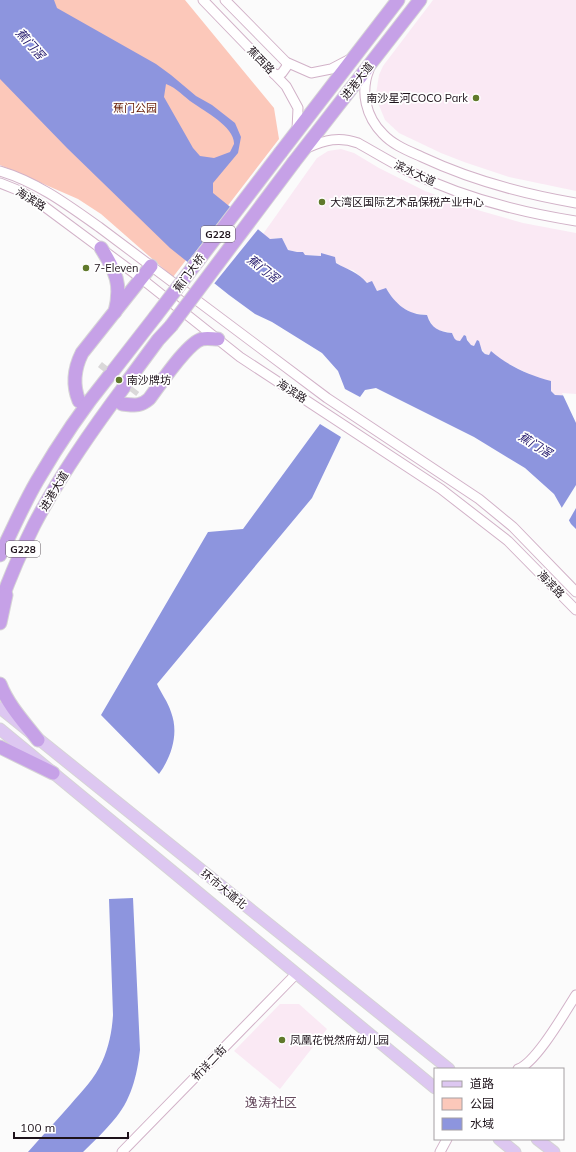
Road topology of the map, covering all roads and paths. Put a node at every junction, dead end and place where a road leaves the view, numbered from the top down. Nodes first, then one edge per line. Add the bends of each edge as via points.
1 (203, 0) edge
2 (225, 0) edge
3 (398, 0) edge
4 (420, 0) edge
5 (355, 56) junction
6 (372, 61) junction
7 (286, 62) junction
8 (274, 74) junction
9 (298, 131) junction
10 (304, 149) junction
11 (281, 152) joint
12 (294, 162) joint
13 (0, 171) edge
14 (0, 183) edge
15 (576, 203) edge
16 (576, 221) edge
17 (101, 248) junction
18 (152, 266) junction
19 (142, 279) junction
20 (115, 312) junction
21 (218, 339) junction
22 (108, 371) junction
23 (129, 387) junction
24 (79, 401) junction
25 (122, 404) junction
26 (36, 482) junction
27 (50, 496) junction
28 (9, 536) junction
29 (20, 554) junction
30 (0, 555) edge
31 (8, 583) junction
32 (576, 592) edge
33 (0, 604) edge
34 (576, 610) edge
35 (0, 623) edge
36 (0, 684) edge
37 (0, 708) edge
38 (0, 729) edge
39 (38, 740) junction
40 (0, 747) edge
41 (52, 773) junction
42 (296, 974) junction
43 (576, 995) edge
44 (448, 1068) edge
45 (521, 1068) edge
46 (434, 1087) edge
47 (447, 1140) edge
48 (500, 1140) edge
49 (538, 1140) edge
50 (122, 1152) edge
51 (440, 1152) edge
52 (516, 1152) edge
53 (554, 1152) edge

1 - 8 street, 蕉西路
2 - 7 street, 蕉西路
3 - 5 highway, 进港大道 / G228
4 - 6 highway, 进港大道 / G228
5 - 7 street, 蕉西路 via 331,69 311,73
5 - 9 highway, 进港大道 / G228
6 - 10 highway, 进港大道 / G228
6 - 15 street, 滨水大道 via 365,83 367,106 376,127 393,142 437,164 483,181
7 - 8 street via 287,66 282,73
8 - 9 street, 蕉西路 via 286,86 298,108
9 - 11 highway, 进港大道 / G228
10 - 12 highway, 进港大道 / G228
10 - 16 street, 滨水大道 via 328,139 341,138 358,142 407,170 453,190 501,206
11 - 22 highway, 蕉门大桥 / G228, bridge via 144,332 124,345
12 - 23 highway, 蕉门大桥 / G228, bridge via 158,340 145,372
13 - 18 street, 海滨路 via 44,190
14 - 17 street, 海滨路 via 41,204
17 - 19 street, 海滨路
17 - 20 highway via 116,275 118,300
18 - 19 highway
18 - 32 street, 海滨路 via 342,408 478,499 513,527
19 - 20 highway
19 - 21 street, 海滨路
20 - 24 highway via 82,352 77,363 74,380
21 - 25 highway via 201,340 190,348 143,404
21 - 34 street, 海滨路 via 240,357 442,489 508,541
22 - 24 highway
22 - 26 highway, 进港大道 / G228
23 - 25 highway
23 - 27 highway, 进港大道 / G228 via 76,454
24 - 26 highway via 52,445
25 - 27 highway via 71,476
26 - 28 highway, 进港大道 / G228
27 - 29 highway, 进港大道 / G228
28 - 29 highway via 10,547
28 - 30 highway, 进港大道 / G228
29 - 31 highway, 进港大道 / G228
31 - 33 highway, 进港大道 / G228
31 - 35 highway
36 - 39 highway via 15,711
37 - 39 main road, 环市大道北
38 - 41 main road, 环市大道北
39 - 44 main road, 环市大道北
40 - 41 highway
41 - 42 main road, 环市大道北
42 - 46 main road, 环市大道北
42 - 50 street, 祈详二街
43 - 45 street via 535,1057
47 - 51 street
48 - 52 main road
49 - 53 main road

